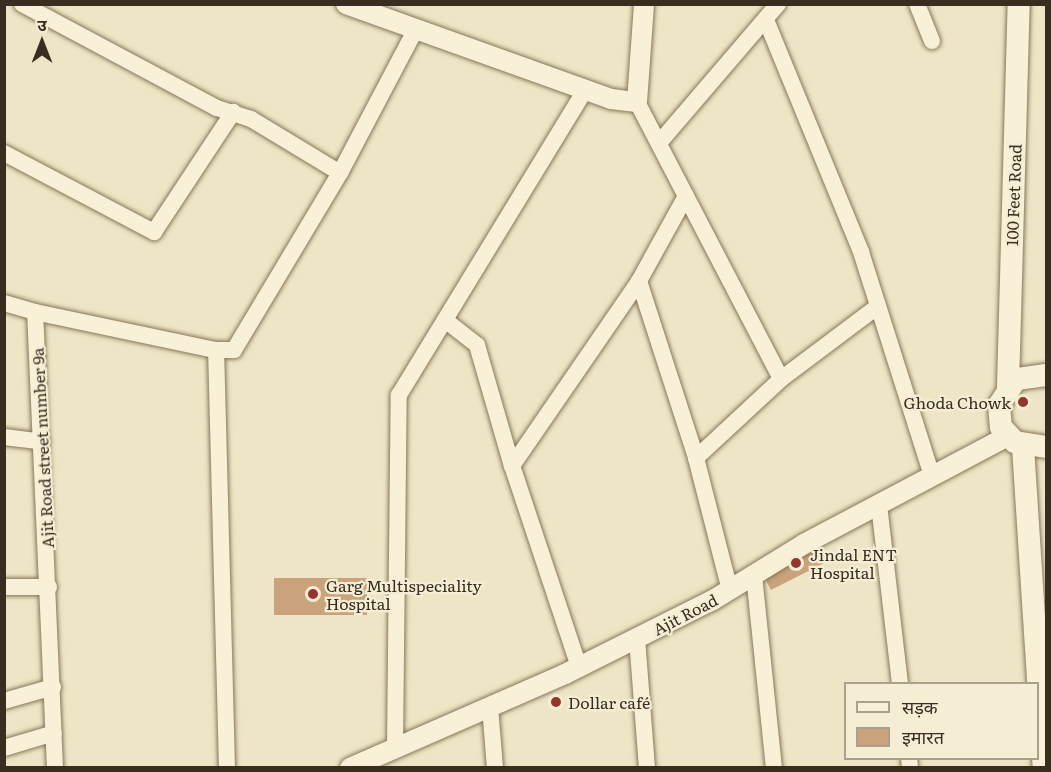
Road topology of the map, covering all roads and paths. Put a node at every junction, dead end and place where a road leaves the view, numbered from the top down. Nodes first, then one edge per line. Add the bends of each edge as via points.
1 (22, 4) edge
2 (346, 4) edge
3 (644, 4) edge
4 (778, 4) edge
5 (917, 4) edge
6 (1019, 4) edge
7 (766, 20) junction
8 (415, 31) junction
9 (932, 41) dead end
10 (585, 90) junction
11 (637, 102) junction
12 (233, 112) junction
13 (659, 143) junction
14 (4, 153) edge
15 (340, 173) junction
16 (686, 196) junction
17 (639, 281) junction
18 (4, 303) edge
19 (877, 306) junction
20 (35, 312) junction
21 (445, 320) junction
22 (216, 350) junction
23 (1047, 375) edge
24 (781, 379) junction
25 (1008, 386) junction
26 (4, 437) edge
27 (1016, 441) junction
28 (42, 442) junction
29 (1047, 447) edge
30 (696, 458) junction
31 (512, 466) junction
32 (932, 476) junction
33 (879, 505) junction
34 (754, 575) junction
35 (4, 587) edge
36 (49, 587) junction
37 (730, 590) junction
38 (637, 638) junction
39 (579, 667) junction
40 (900, 682) edge
41 (1037, 682) edge
42 (53, 687) junction
43 (4, 701) edge
44 (490, 707) junction
45 (1039, 710) edge
46 (54, 733) junction
47 (4, 748) edge
48 (395, 748) junction
49 (55, 768) edge
50 (227, 768) edge
51 (350, 768) edge
52 (495, 768) edge
53 (647, 768) edge
54 (774, 768) edge
55 (1044, 768) edge

1 - 12 street
2 - 8 street
3 - 11 street
4 - 7 street
5 - 9 street
6 - 25 main road, 100 Feet Road
7 - 13 street
7 - 19 street via 861,252
8 - 10 street
8 - 15 street
10 - 11 street
10 - 21 street
11 - 13 street
12 - 14 street via 154,232
12 - 15 street
13 - 16 street
15 - 22 street via 234,350
16 - 17 street
16 - 24 street
17 - 30 street
17 - 31 street
18 - 20 street
19 - 24 street
19 - 32 street
20 - 22 street
20 - 28 street, Ajit Road street number 9a
21 - 31 street via 477,345
21 - 48 street via 399,395
22 - 50 street
23 - 25 main road via 1026,375
24 - 30 street
25 - 27 main road, 100 Feet Road via 999,405
26 - 28 street
27 - 29 main road
27 - 32 street, Ajit Road
27 - 41 main road, 100 Feet Road
28 - 36 street, Ajit Road street number 9a
30 - 37 street
31 - 39 street
32 - 33 street, Ajit Road
33 - 34 street, Ajit Road
33 - 40 street
34 - 37 street, Ajit Road
34 - 54 street
35 - 36 street
36 - 42 street, Ajit Road street number 9a
37 - 38 street, Ajit Road
38 - 39 street, Ajit Road
38 - 53 street
39 - 44 street, Ajit Road
42 - 43 street
42 - 46 street, Ajit Road street number 9a
44 - 48 street, Ajit Road
44 - 52 street
45 - 55 main road, 100 Feet Road
46 - 47 street
46 - 49 street, Ajit Road street number 9a
48 - 51 street, Ajit Road

